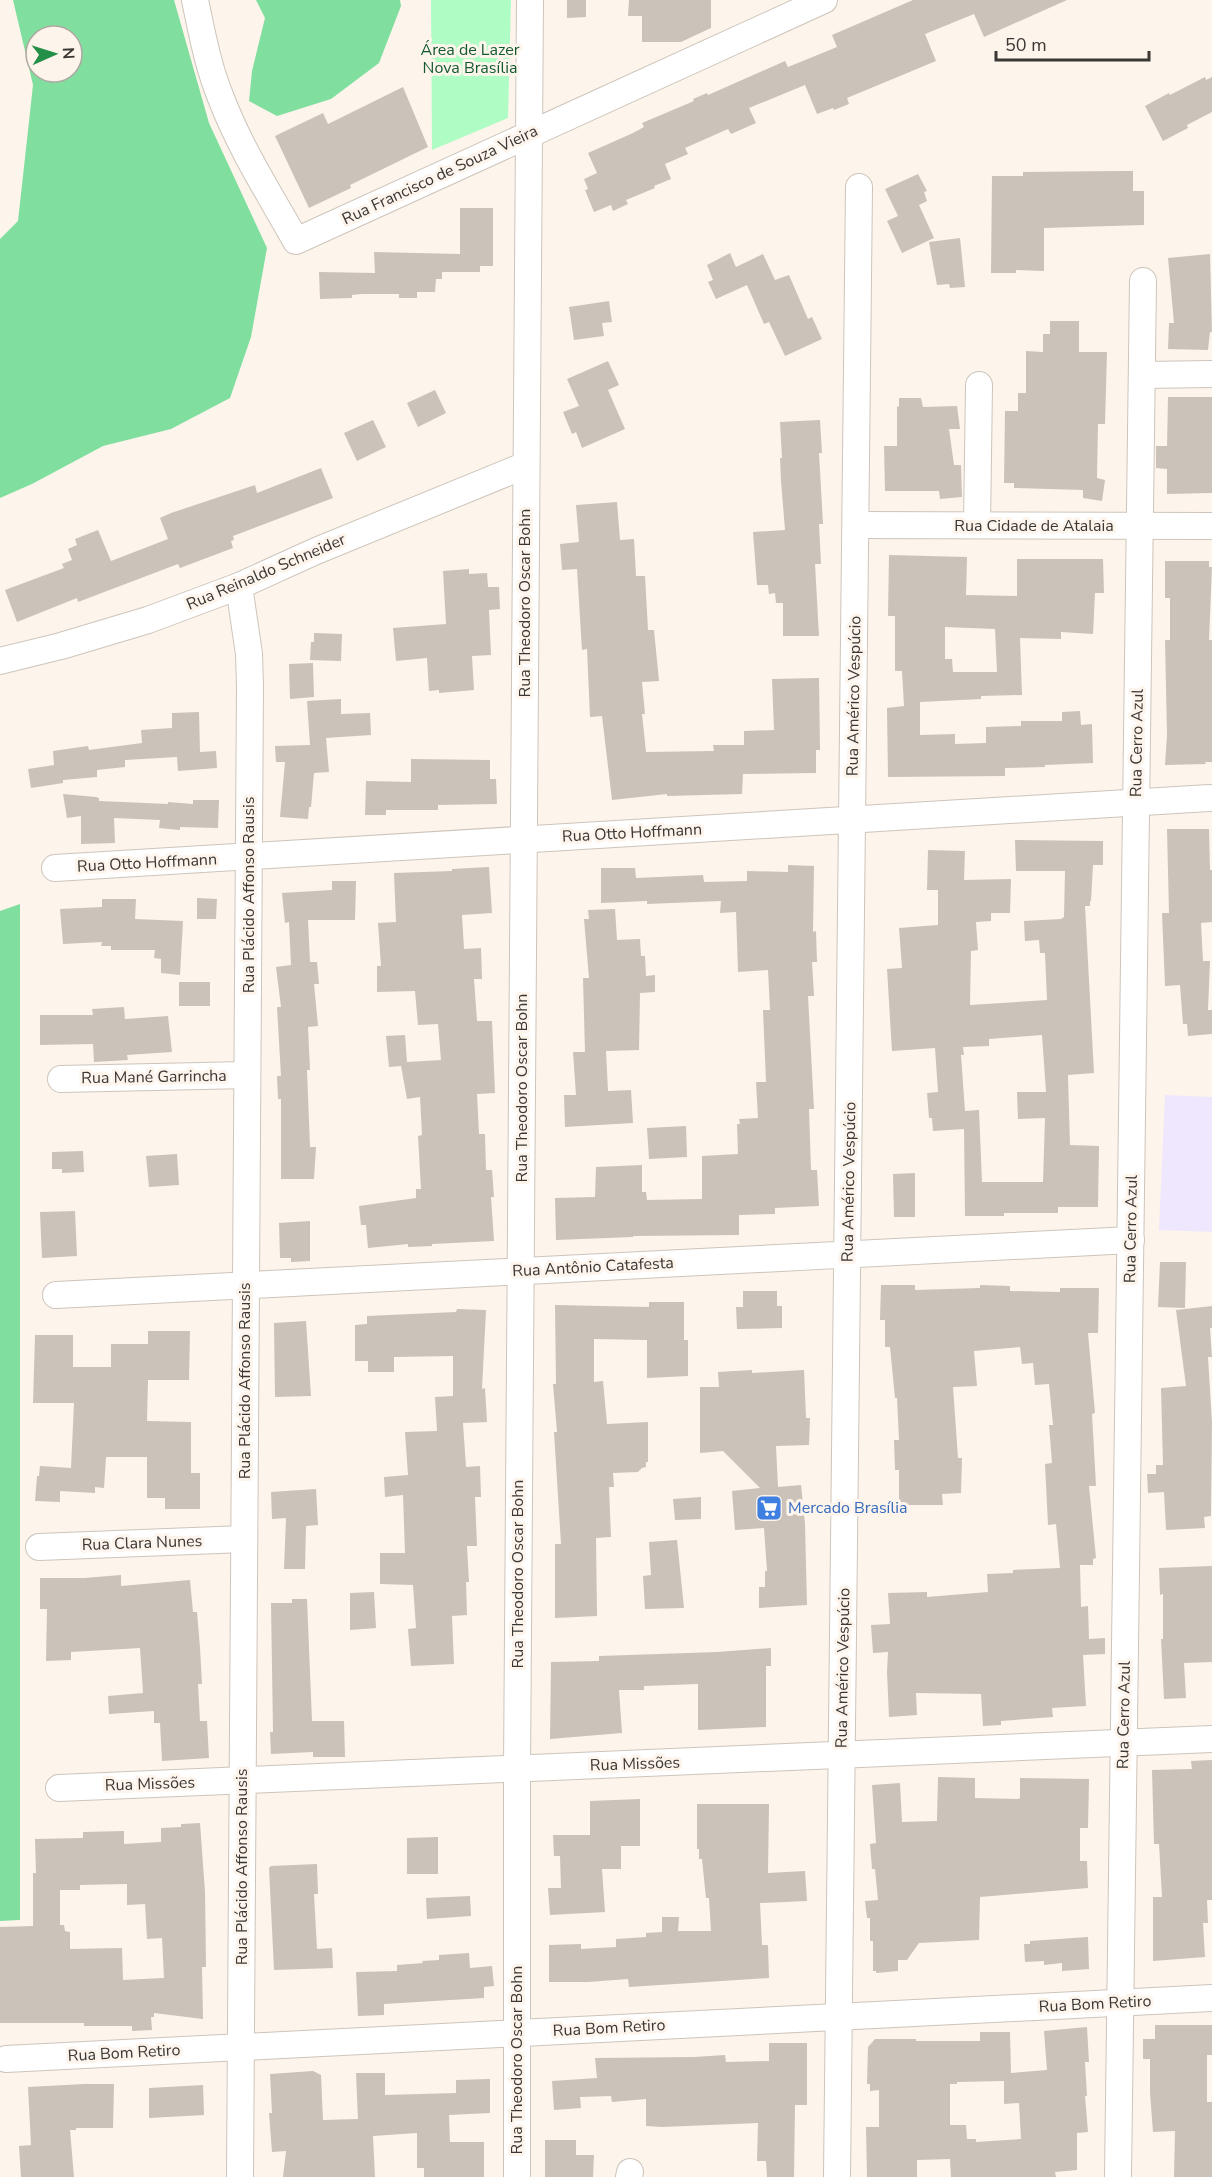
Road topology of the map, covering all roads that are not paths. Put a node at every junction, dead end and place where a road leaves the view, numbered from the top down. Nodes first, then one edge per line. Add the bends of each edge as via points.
1 (195, 0) edge
2 (530, 0) edge
3 (824, 0) edge
4 (529, 134) junction
5 (859, 187) dead end
6 (1143, 281) dead end
7 (1212, 374) edge
8 (1142, 375) junction
9 (979, 385) dead end
10 (526, 465) junction
11 (856, 525) junction
12 (977, 525) junction
13 (1140, 526) junction
14 (1212, 526) edge
15 (239, 586) junction
16 (0, 661) edge
17 (1209, 798) dead end
18 (1136, 803) junction
19 (853, 820) junction
20 (524, 840) junction
21 (249, 856) junction
22 (55, 868) dead end
23 (247, 1075) junction
24 (61, 1079) dead end
25 (1131, 1240) junction
26 (848, 1254) junction
27 (520, 1271) junction
28 (246, 1285) junction
29 (56, 1295) dead end
30 (244, 1539) junction
31 (39, 1547) dead end
32 (1212, 1739) edge
33 (1124, 1743) junction
34 (842, 1755) junction
35 (517, 1769) junction
36 (243, 1780) junction
37 (59, 1788) dead end
38 (1212, 1998) edge
39 (1120, 2003) junction
40 (839, 2016) junction
41 (516, 2032) junction
42 (241, 2047) junction
43 (6, 2059) dead end
44 (240, 2177) edge
45 (517, 2177) edge
46 (837, 2177) edge
47 (1118, 2177) edge

1 - 4 street, Rua Francisco de Souza Vieira via 221,98 296,241
2 - 4 street, Rua Theodoro Oscar Bohn
3 - 4 street, Rua Francisco de Souza Vieira
4 - 10 street, Rua Theodoro Oscar Bohn
5 - 11 street, Rua Américo Vespúcio
6 - 8 street, Rua Cerro Azul
7 - 8 street
8 - 13 street, Rua Cerro Azul
9 - 12 street
10 - 15 street, Rua Reinaldo Schneider
10 - 20 street, Rua Theodoro Oscar Bohn
11 - 12 street, Rua Cidade de Atalaia
11 - 19 street, Rua Américo Vespúcio
12 - 13 street, Rua Cidade de Atalaia
13 - 14 street, Rua Cidade de Atalaia
13 - 18 street, Rua Cerro Azul
15 - 16 street, Rua Reinaldo Schneider via 148,620
15 - 21 street, Rua Plácido Affonso Rausis via 249,654
17 - 18 street, Rua Otto Hoffmann
18 - 19 street, Rua Otto Hoffmann
18 - 25 street, Rua Cerro Azul
19 - 20 street, Rua Otto Hoffmann
19 - 26 street, Rua Américo Vespúcio
20 - 21 street, Rua Otto Hoffmann
20 - 27 street, Rua Theodoro Oscar Bohn
21 - 22 street, Rua Otto Hoffmann
21 - 23 street, Rua Plácido Affonso Rausis
23 - 24 street, Rua Mané Garrincha
23 - 28 street, Rua Plácido Affonso Rausis
25 - 26 street, Rua Antônio Catafesta
25 - 33 street, Rua Cerro Azul
26 - 27 street, Rua Antônio Catafesta
26 - 34 street, Rua Américo Vespúcio
27 - 28 street, Rua Antônio Catafesta
27 - 35 street, Rua Theodoro Oscar Bohn
28 - 29 street, Rua Antônio Catafesta
28 - 30 street, Rua Plácido Affonso Rausis
30 - 31 street, Rua Clara Nunes
30 - 36 street, Rua Plácido Affonso Rausis
32 - 33 street, Rua Missões
33 - 34 street, Rua Missões
33 - 39 street, Rua Cerro Azul
34 - 35 street, Rua Missões
34 - 40 street, Rua Américo Vespúcio
35 - 36 street, Rua Missões
35 - 41 street, Rua Theodoro Oscar Bohn
36 - 37 street, Rua Missões
36 - 42 street, Rua Plácido Affonso Rausis
38 - 39 street, Rua Bom Retiro
39 - 40 street, Rua Bom Retiro
39 - 47 street, Rua Cerro Azul
40 - 41 street, Rua Bom Retiro
40 - 46 street, Rua Américo Vespúcio
41 - 42 street, Rua Bom Retiro
41 - 45 street, Rua Theodoro Oscar Bohn
42 - 43 street, Rua Bom Retiro
42 - 44 street, Rua Plácido Affonso Rausis

